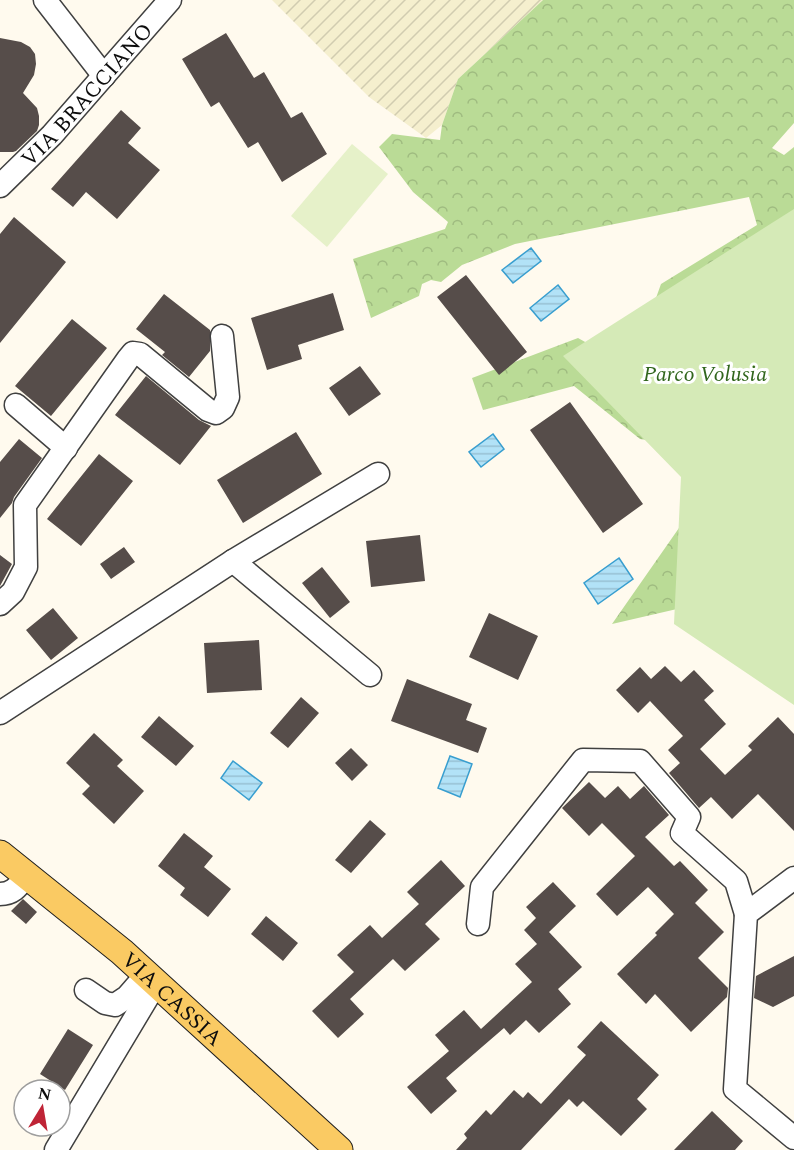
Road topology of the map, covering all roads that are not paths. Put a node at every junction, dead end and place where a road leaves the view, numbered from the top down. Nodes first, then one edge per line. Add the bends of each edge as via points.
1 (45, 0) edge
2 (170, 0) edge
3 (104, 76) junction
4 (0, 186) edge
5 (222, 336) dead end
6 (16, 405) dead end
7 (66, 448) junction
8 (378, 474) dead end
9 (233, 561) junction
10 (0, 604) edge
11 (370, 675) dead end
12 (0, 713) edge
13 (0, 854) edge
14 (27, 875) junction
15 (794, 878) edge
16 (0, 894) edge
17 (746, 914) junction
18 (478, 924) dead end
19 (152, 979) junction
20 (86, 990) dead end
21 (794, 1138) edge
22 (56, 1150) edge
23 (339, 1150) edge

1 - 3 street
2 - 3 street, VIA BRACCIANO
3 - 4 street, VIA BRACCIANO
5 - 7 street via 228,397 223,408 216,413 208,410 141,354 134,353
6 - 7 street
7 - 10 street via 25,505 26,567 13,592
8 - 9 street
9 - 11 street
9 - 12 street
13 - 14 main road, VIA CASSIA
14 - 16 street via 13,891
14 - 19 main road, VIA CASSIA
15 - 17 street
17 - 18 street via 736,881 682,833 689,817 639,761 584,760 482,886
17 - 21 street via 735,1089
19 - 20 street via 115,1005
19 - 22 street
19 - 23 main road, VIA CASSIA

